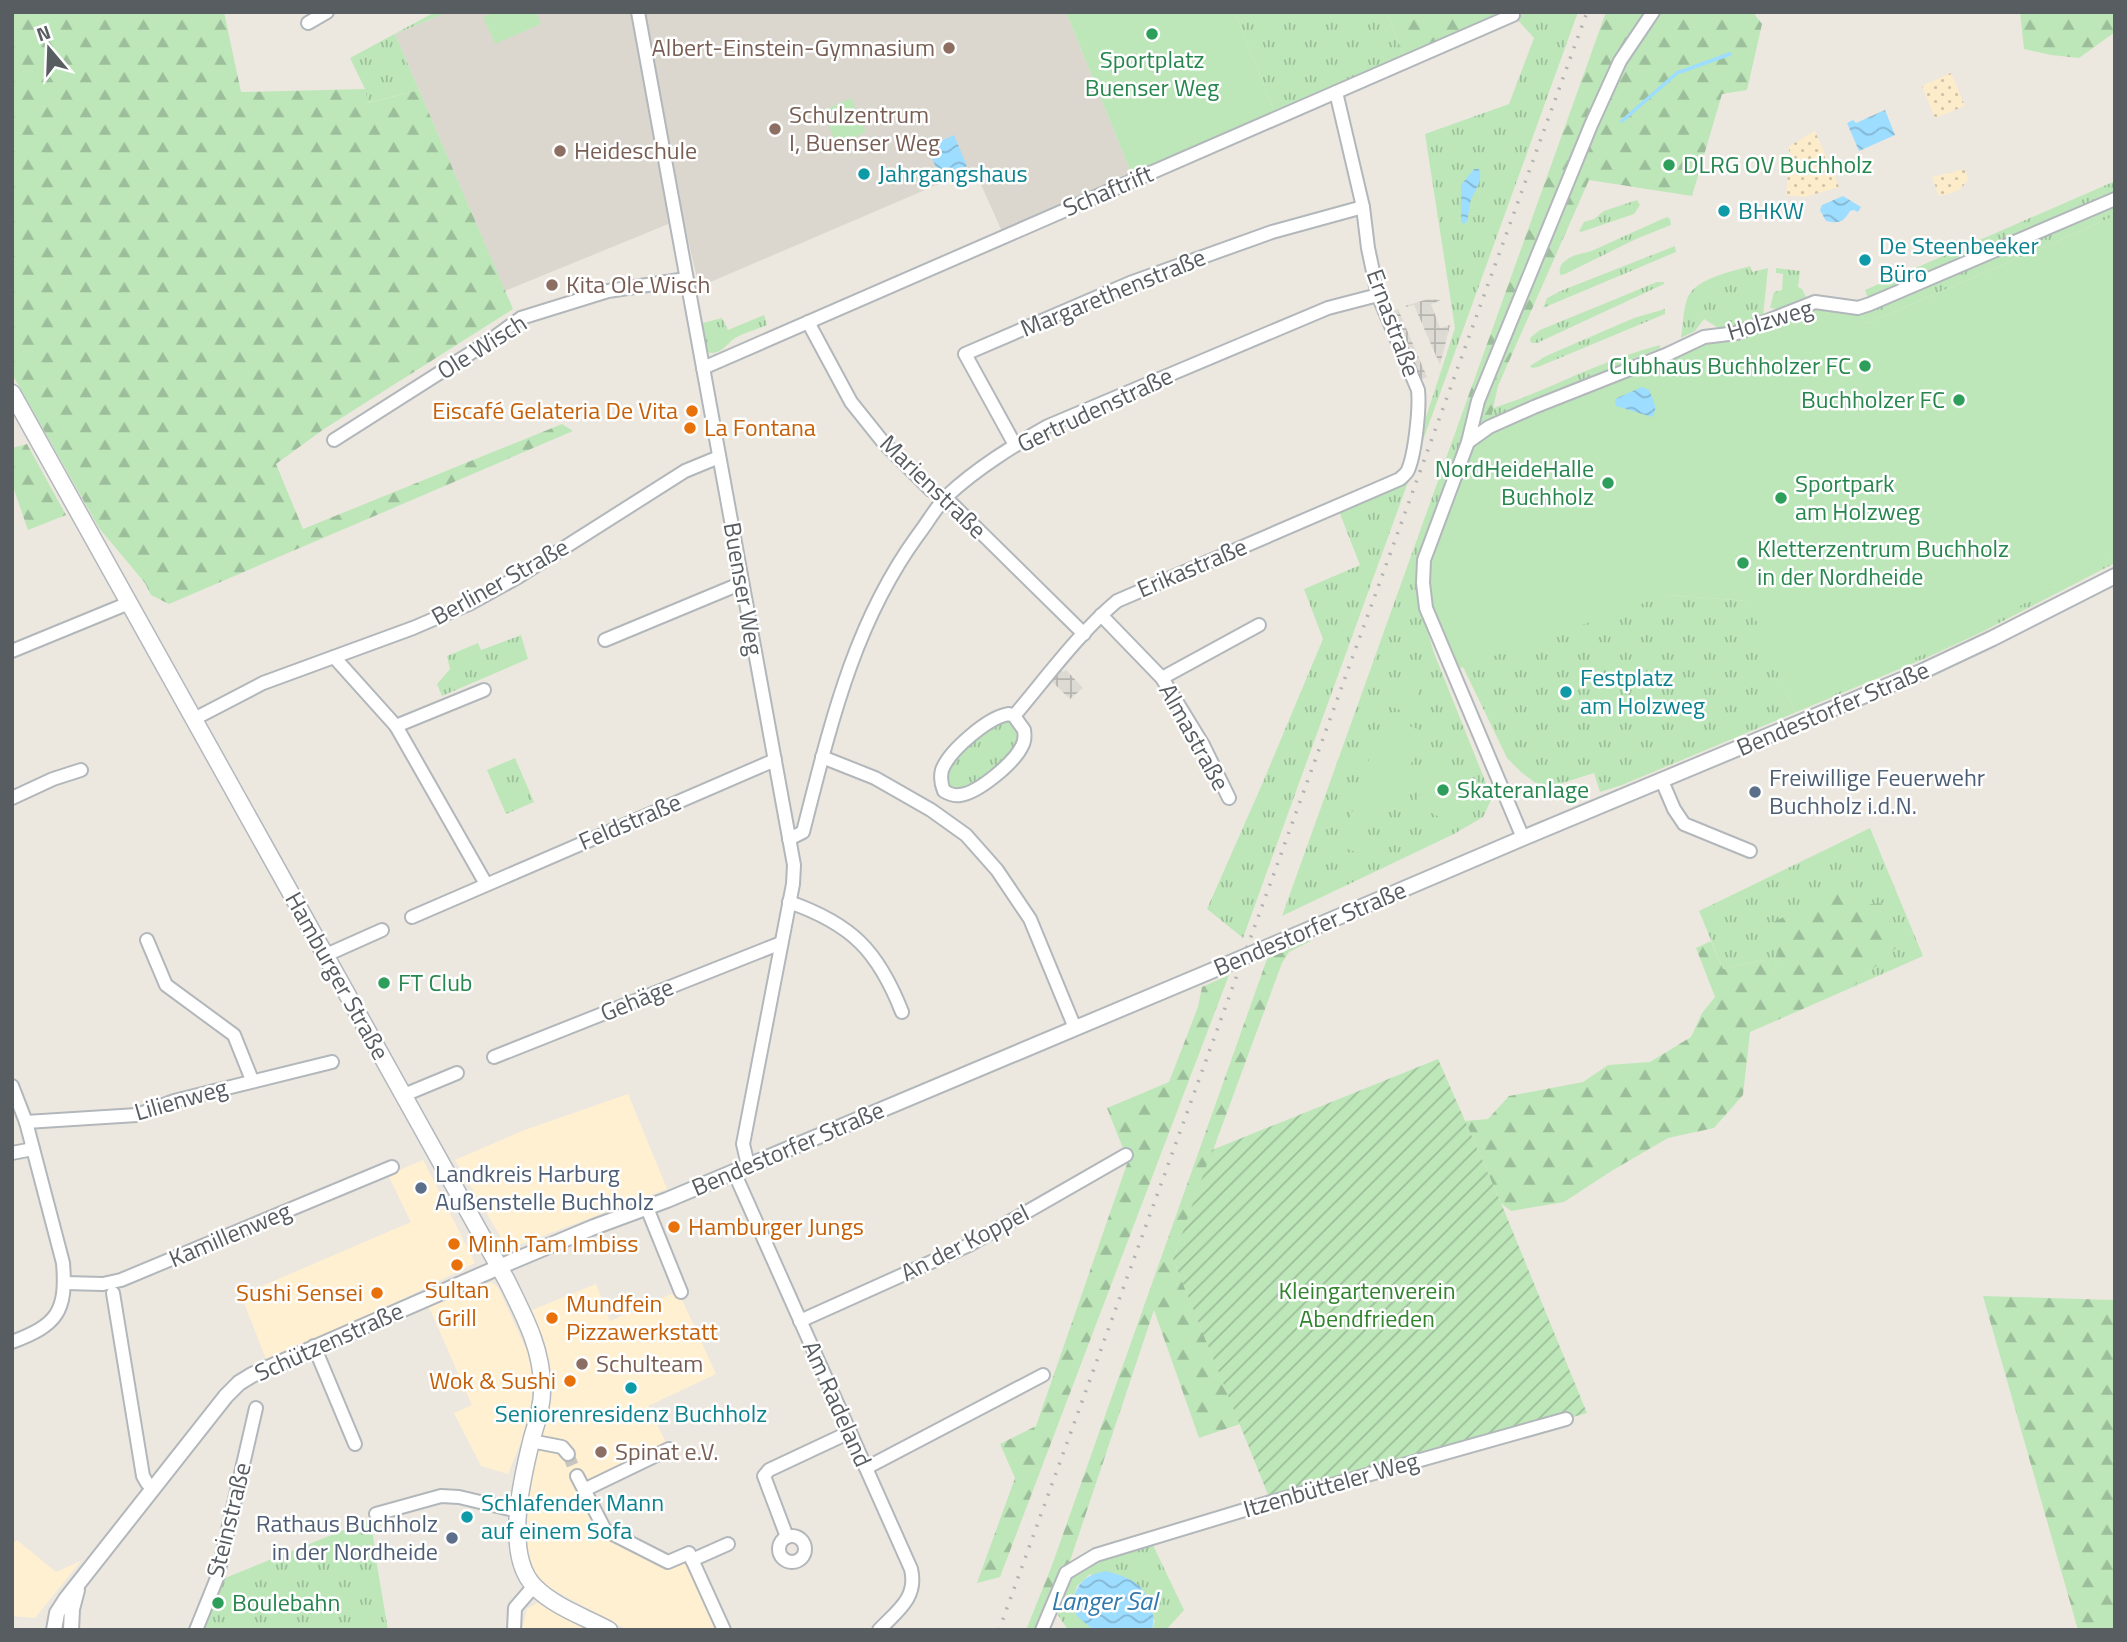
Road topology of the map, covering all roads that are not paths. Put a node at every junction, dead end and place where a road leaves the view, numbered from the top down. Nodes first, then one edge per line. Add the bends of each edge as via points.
1 (327, 12) edge
2 (638, 12) edge
3 (1653, 12) edge
4 (1513, 15) dead end
5 (308, 23) dead end
6 (1336, 92) junction
7 (2115, 199) edge
8 (1363, 207) junction
9 (687, 279) junction
10 (1378, 295) junction
11 (808, 322) junction
12 (703, 368) junction
13 (12, 394) edge
14 (334, 440) dead end
15 (1468, 442) junction
16 (1015, 445) junction
17 (719, 457) junction
18 (1408, 472) joint
19 (946, 498) junction
20 (2115, 576) edge
21 (742, 583) junction
22 (129, 603) junction
23 (1101, 615) junction
24 (1259, 625) dead end
25 (1084, 634) junction
26 (605, 640) dead end
27 (12, 651) edge
28 (334, 657) junction
29 (1162, 678) junction
30 (484, 690) dead end
31 (1014, 716) junction
32 (194, 719) junction
33 (396, 726) junction
34 (822, 757) junction
35 (775, 760) junction
36 (81, 770) dead end
37 (1662, 780) junction
38 (944, 791) junction
39 (12, 798) edge
40 (1229, 798) dead end
41 (932, 810) junction
42 (1523, 838) junction
43 (789, 839) junction
44 (1749, 851) dead end
45 (486, 884) junction
46 (789, 902) junction
47 (412, 917) dead end
48 (382, 930) dead end
49 (147, 940) dead end
50 (781, 943) junction
51 (326, 955) junction
52 (902, 1012) dead end
53 (1075, 1028) junction
54 (494, 1057) dead end
55 (332, 1062) dead end
56 (457, 1073) dead end
57 (252, 1080) junction
58 (12, 1086) edge
59 (404, 1096) junction
60 (26, 1122) junction
61 (33, 1149) junction
62 (12, 1153) edge
63 (1126, 1155) dead end
64 (748, 1165) junction
65 (392, 1167) dead end
66 (734, 1172) junction
67 (647, 1208) junction
68 (499, 1267) junction
69 (65, 1283) junction
70 (681, 1292) dead end
71 (113, 1293) dead end
72 (800, 1321) junction
73 (12, 1342) edge
74 (314, 1346) junction
75 (1043, 1375) dead end
76 (256, 1408) dead end
77 (1566, 1419) dead end
78 (849, 1432) junction
79 (531, 1441) junction
80 (355, 1444) dead end
81 (669, 1449) dead end
82 (568, 1454) dead end
83 (866, 1468) junction
84 (577, 1476) tunnel mouth
85 (154, 1488) junction
86 (584, 1490) junction
87 (518, 1511) junction
88 (376, 1514) dead end
89 (787, 1537) dead end
90 (728, 1544) dead end
91 (692, 1560) junction
92 (79, 1582) junction
93 (534, 1586) junction
94 (54, 1630) edge
95 (71, 1630) edge
96 (196, 1630) edge
97 (514, 1630) edge
98 (609, 1630) edge
99 (724, 1630) edge
100 (879, 1630) edge
101 (1042, 1630) edge

1 - 5 street
2 - 9 street, Buenser Weg
3 - 15 street via 1620,61 1591,125 1478,401
4 - 6 street, Schaftrift
6 - 8 street, Ernastraße
6 - 11 street, Schaftrift
7 - 15 street, Holzweg via 1870,304 1858,308 1815,302 1737,333 1704,337 1489,427
8 - 10 street, Ernastraße
8 - 16 street, Margarethenstraße via 1272,232 1130,283 965,354
9 - 12 street, Buenser Weg
9 - 14 street, Ole Wisch via 608,291 521,318
10 - 16 street, Gertrudenstraße via 1328,308 1048,426
10 - 18 street, Ernastraße via 1418,390
11 - 12 street, Schaftrift
11 - 19 street, Marienstraße via 851,402 883,442 931,490
12 - 17 street, Buenser Weg
13 - 22 main road, Hamburger Straße
15 - 42 street via 1424,560 1426,608
16 - 19 street, Gertrudenstraße
17 - 21 street, Buenser Weg
17 - 28 street, Berliner Straße via 685,471 469,604
18 - 23 street, Erikastraße via 1401,479 1136,591
19 - 25 street, Marienstraße
19 - 34 street, Gertrudenstraße via 874,606 846,673
20 - 37 street, Bendestorfer Straße via 1923,671
21 - 26 street
21 - 35 street, Buenser Weg
22 - 27 street
22 - 32 main road, Hamburger Straße
23 - 25 street, Erikastraße
23 - 29 street, Almastraße
24 - 29 street
25 - 31 street, Erikastraße
28 - 32 street, Berliner Straße via 262,683
28 - 33 street
29 - 40 street, Almastraße
30 - 33 street
31 - 38 street via 1000,715 968,738 942,771
31 - 38 street via 1024,730 1017,754 978,788 960,795
32 - 51 main road, Hamburger Straße
33 - 45 street
34 - 41 street via 875,778
34 - 43 street, Gertrudenstraße via 803,832
35 - 43 street, Buenser Weg
35 - 45 street, Feldstraße
36 - 39 street
37 - 42 street, Bendestorfer Straße
37 - 44 street via 1684,824
38 - 41 street
41 - 53 street via 966,835 1030,919
42 - 53 street, Bendestorfer Straße, bridge
43 - 46 street, Buenser Weg via 794,865
45 - 47 street, Feldstraße
46 - 50 street, Buenser Weg
46 - 52 street via 836,922 863,943 881,966
48 - 51 street
49 - 57 street, Lilienweg via 166,985 234,1035
50 - 54 street, Gehäge
50 - 64 street, Buenser Weg via 743,1144
51 - 59 main road, Hamburger Straße
53 - 64 street, Bendestorfer Straße
55 - 57 street, Lilienweg
56 - 59 street
57 - 60 street, Lilienweg via 137,1115
58 - 60 street
59 - 68 main road, Hamburger Straße
60 - 61 street
61 - 62 street
61 - 69 street
63 - 72 street, An der Koppel via 969,1245
64 - 66 street, Bendestorfer Straße
65 - 69 street, Kamillenweg via 121,1280
66 - 67 street, Bendestorfer Straße
66 - 72 street, Am Radeland
67 - 68 street, Bendestorfer Straße
67 - 70 street
68 - 74 street, Schützenstraße
68 - 79 main road, Hamburger Straße via 541,1364 542,1398
69 - 73 street via 58,1311 50,1322
71 - 85 street via 143,1475
72 - 78 street, Am Radeland
74 - 80 street
74 - 85 street, Schützenstraße via 239,1383
75 - 83 street
76 - 96 street, Steinstraße via 217,1578
77 - 101 street, Itzenbütteler Weg via 1096,1555 1066,1573
78 - 83 street, Am Radeland
78 - 89 street via 764,1476
79 - 82 street via 562,1447
79 - 87 main road, Hamburger Straße
81 - 86 street
83 - 100 street, Am Radeland via 912,1576 906,1602
84 - 86 street
85 - 92 street, Schützenstraße
86 - 91 street via 605,1530 668,1562 689,1553
87 - 88 street via 441,1496
87 - 93 main road, Hamburger Straße via 522,1566
90 - 91 street
91 - 99 street
92 - 94 street, Schützenstraße via 60,1607
92 - 95 street, Schützenstraße
93 - 97 street via 515,1608
93 - 98 main road

